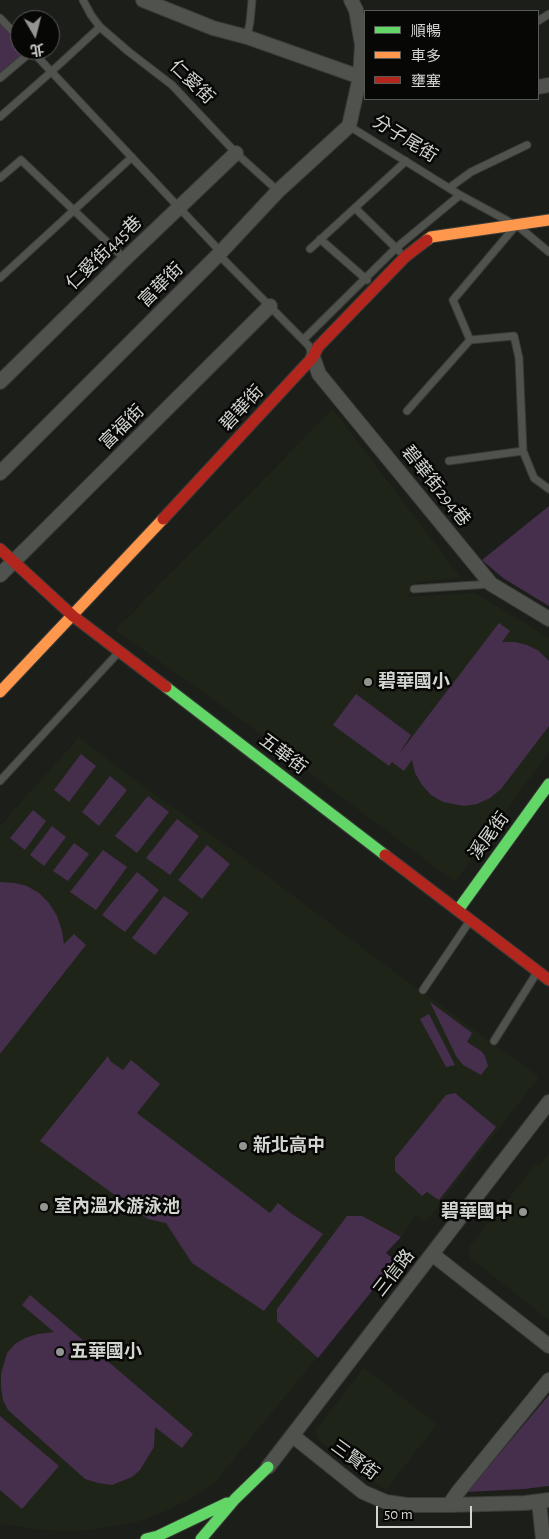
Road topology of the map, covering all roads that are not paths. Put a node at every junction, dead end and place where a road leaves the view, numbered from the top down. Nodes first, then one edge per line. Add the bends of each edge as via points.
1 (83, 0) edge
2 (143, 0) edge
3 (252, 0) edge
4 (351, 0) edge
5 (0, 18) edge
6 (100, 27) junction
7 (10, 28) edge
8 (247, 37) junction
9 (21, 60) edge
10 (40, 60) edge
11 (52, 72) junction
12 (362, 77) edge
13 (0, 78) edge
14 (0, 117) edge
15 (349, 126) junction
16 (527, 145) dead end
17 (236, 152) junction
18 (132, 157) junction
19 (406, 161) junction
20 (0, 178) edge
21 (448, 188) junction
22 (278, 191) junction
23 (460, 194) junction
24 (179, 207) junction
25 (355, 208) junction
26 (73, 211) junction
27 (549, 220) edge
28 (516, 225) junction
29 (320, 239) junction
30 (396, 248) junction
31 (310, 249) dead end
32 (549, 252) edge
33 (220, 253) junction
34 (405, 256) junction
35 (125, 259) junction
36 (0, 278) edge
37 (365, 278) junction
38 (376, 286) junction
39 (270, 306) junction
40 (303, 340) junction
41 (470, 340) junction
42 (313, 357) junction
43 (0, 382) edge
44 (407, 411) dead end
45 (523, 451) junction
46 (449, 461) dead end
47 (0, 473) edge
48 (549, 489) edge
49 (0, 549) edge
50 (13, 561) junction
51 (0, 574) edge
52 (491, 584) junction
53 (414, 589) dead end
54 (73, 616) junction
55 (549, 619) edge
56 (120, 651) junction
57 (0, 692) edge
58 (0, 781) edge
59 (549, 784) edge
60 (458, 910) junction
61 (471, 919) junction
62 (545, 974) edge
63 (423, 990) dead end
64 (494, 1041) dead end
65 (549, 1102) edge
66 (432, 1254) junction
67 (549, 1346) edge
68 (549, 1380) edge
69 (293, 1436) junction
70 (268, 1467) junction
71 (235, 1499) junction
72 (544, 1501) edge
73 (449, 1505) junction
74 (228, 1525) dead end
75 (146, 1539) edge
76 (200, 1539) edge
77 (544, 1539) edge

1 - 6 lane, 仁愛街
2 - 8 street via 213,28
3 - 8 lane
4 - 12 street, 分子尾街 via 362,45
5 - 7 lane
6 - 11 lane
6 - 17 lane, 仁愛街 via 172,85
8 - 12 street
9 - 13 lane
10 - 11 lane
11 - 14 lane
11 - 18 lane
12 - 15 street, 分子尾街
15 - 19 lane, 分子尾街
15 - 22 street, 富華街
16 - 21 lane via 471,172
17 - 22 lane, 仁愛街
17 - 24 street, 仁愛街445巷
18 - 24 lane
18 - 26 lane
19 - 21 lane, 分子尾街
19 - 25 lane
20 - 26 lane via 21,160
21 - 23 lane, 分子尾街
22 - 33 street, 富華街
23 - 28 lane, 分子尾街
23 - 30 lane
24 - 33 lane
24 - 35 street, 仁愛街445巷
25 - 29 lane
25 - 30 lane
26 - 35 lane
26 - 36 lane
27 - 28 street, 碧華街
28 - 32 lane, 分子尾街
28 - 34 street, 碧華街 via 431,237
28 - 41 lane via 453,300
29 - 31 lane
29 - 37 lane
30 - 34 lane
30 - 37 lane
33 - 39 lane
33 - 47 street, 富華街
34 - 38 street, 碧華街
35 - 43 street, 仁愛街445巷
37 - 38 lane
37 - 40 lane
38 - 42 street, 碧華街 via 318,347
39 - 40 lane
39 - 50 street, 富福街
40 - 42 lane
41 - 44 lane
41 - 45 lane via 514,336 519,358
42 - 52 street, 碧華街294巷 via 319,374
42 - 54 street, 碧華街
45 - 46 lane
45 - 48 lane via 534,478
49 - 50 street, 五華街
50 - 51 street, 富福街
50 - 54 street, 五華街
52 - 53 lane
52 - 55 street, 碧華街294巷
54 - 56 street, 五華街
54 - 57 street, 碧華街
56 - 58 lane
56 - 60 street, 五華街
59 - 60 street, 溪尾街
60 - 61 street, 五華街
61 - 62 street, 五華街
61 - 63 lane
62 - 64 lane
65 - 66 street, 三信路
66 - 67 street
66 - 69 street, 三信路
68 - 73 street
69 - 70 street, 三信路
69 - 73 street, 三賢街 via 363,1492 386,1502
70 - 71 street, 三信路
70 - 74 street, 三信路
71 - 75 street
71 - 76 street, 三信路
72 - 73 street, 三賢街
72 - 77 street

